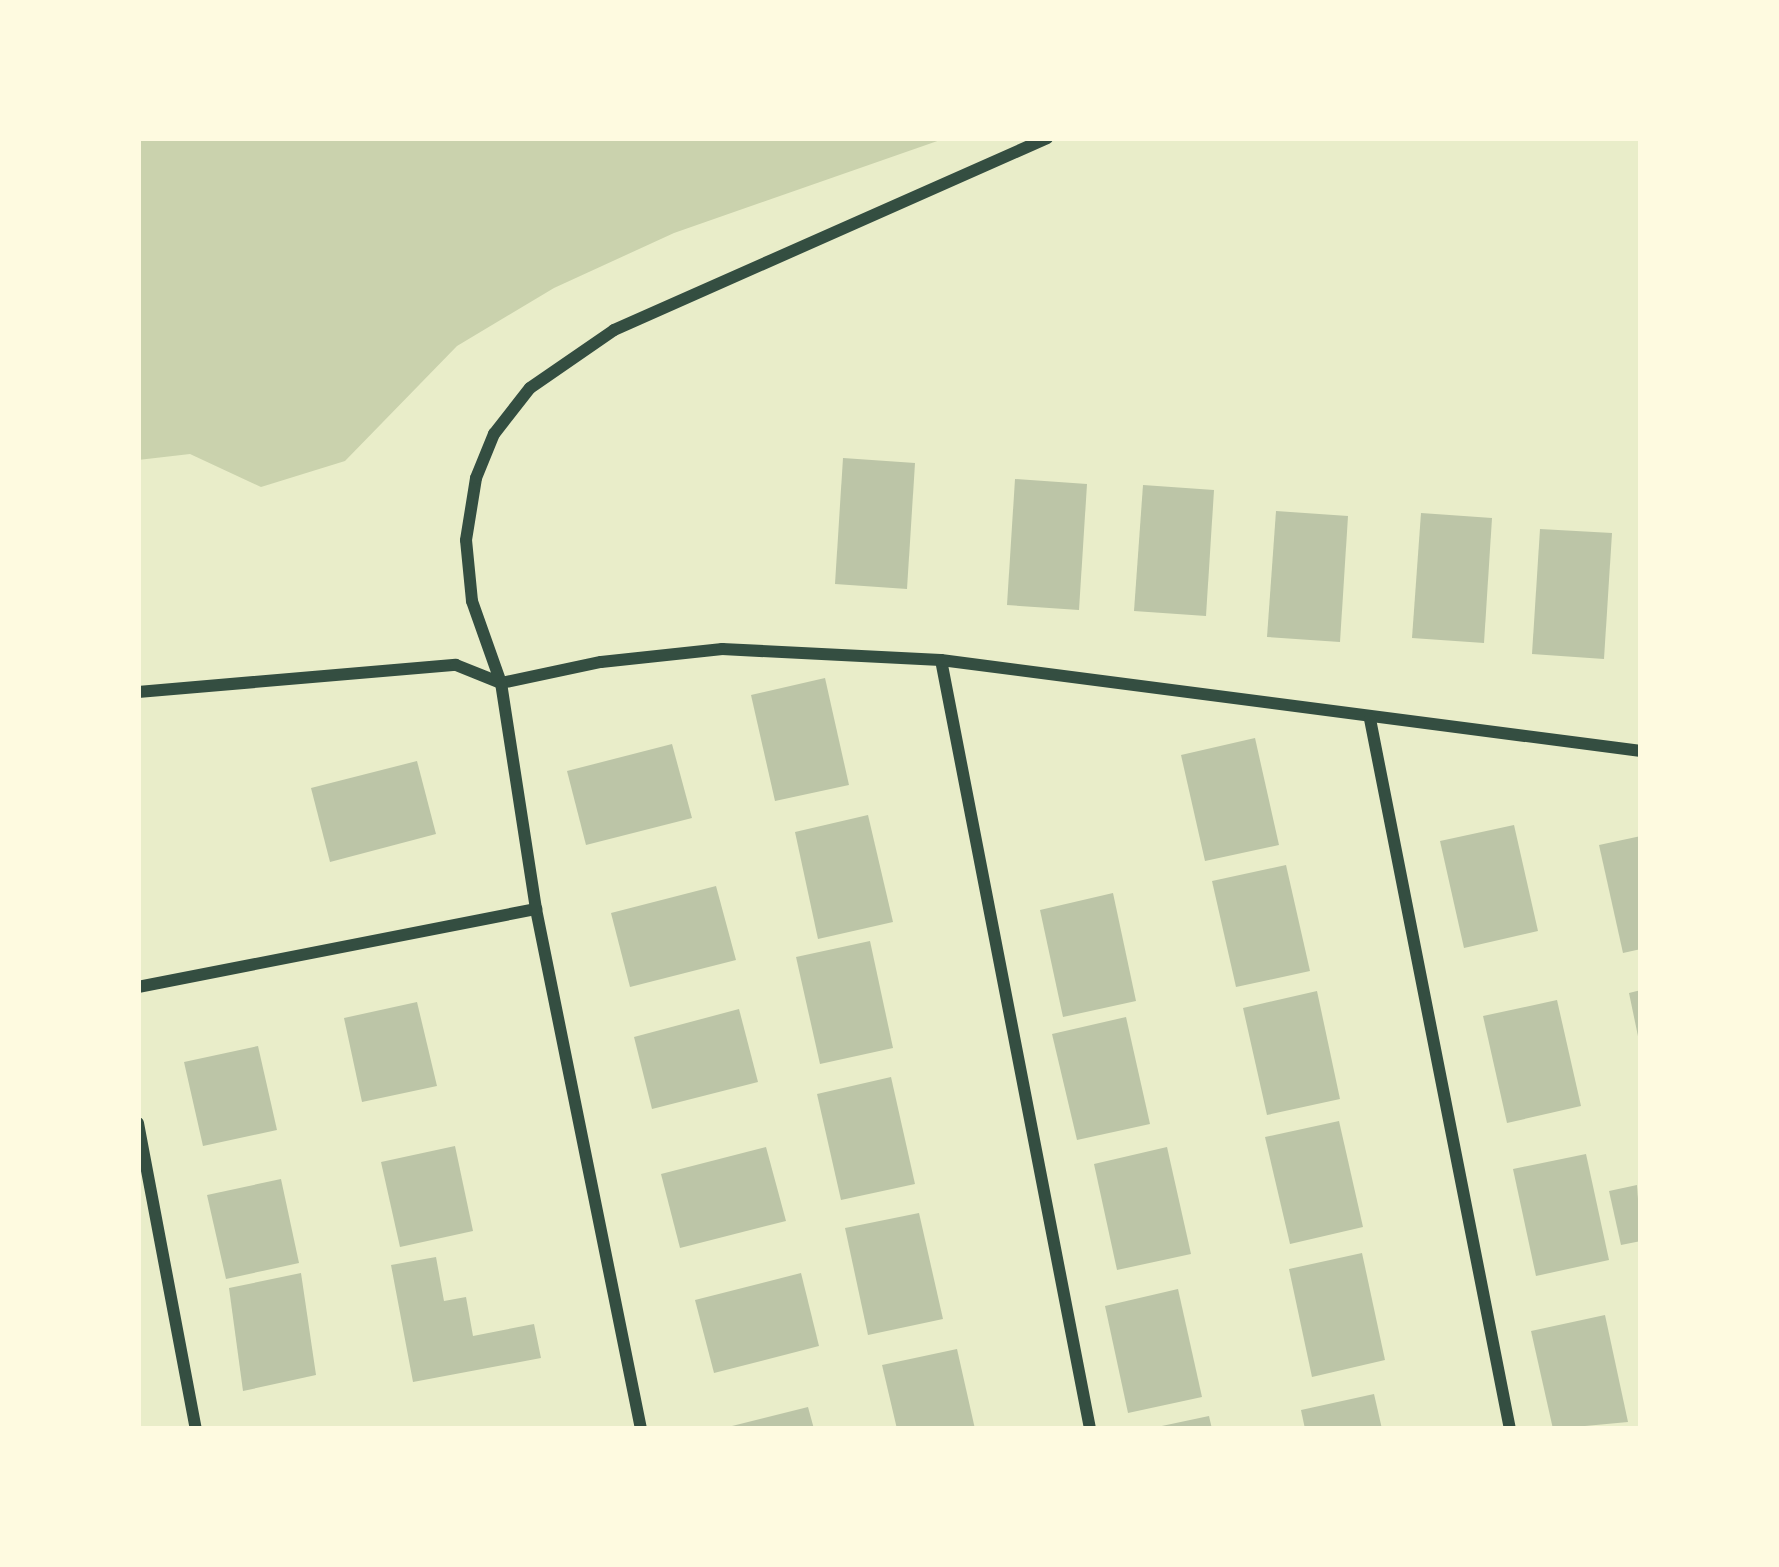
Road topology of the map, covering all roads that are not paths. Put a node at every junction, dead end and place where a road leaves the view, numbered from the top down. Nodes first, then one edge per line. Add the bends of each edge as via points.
1 (1047, 138) edge
2 (940, 660) junction
3 (501, 683) junction
4 (138, 692) edge
5 (1370, 719) junction
6 (1641, 751) edge
7 (536, 909) junction
8 (138, 987) edge
9 (138, 1123) edge
10 (196, 1429) edge
11 (641, 1429) edge
12 (1090, 1429) edge
13 (1510, 1429) edge

1 - 3 street via 614,330 530,388 494,434 476,478 466,540 472,601
2 - 3 street via 722,649
2 - 5 street
2 - 12 street
3 - 4 street via 456,665
3 - 7 street
5 - 6 street
5 - 13 street
7 - 8 street
7 - 11 street
9 - 10 street

